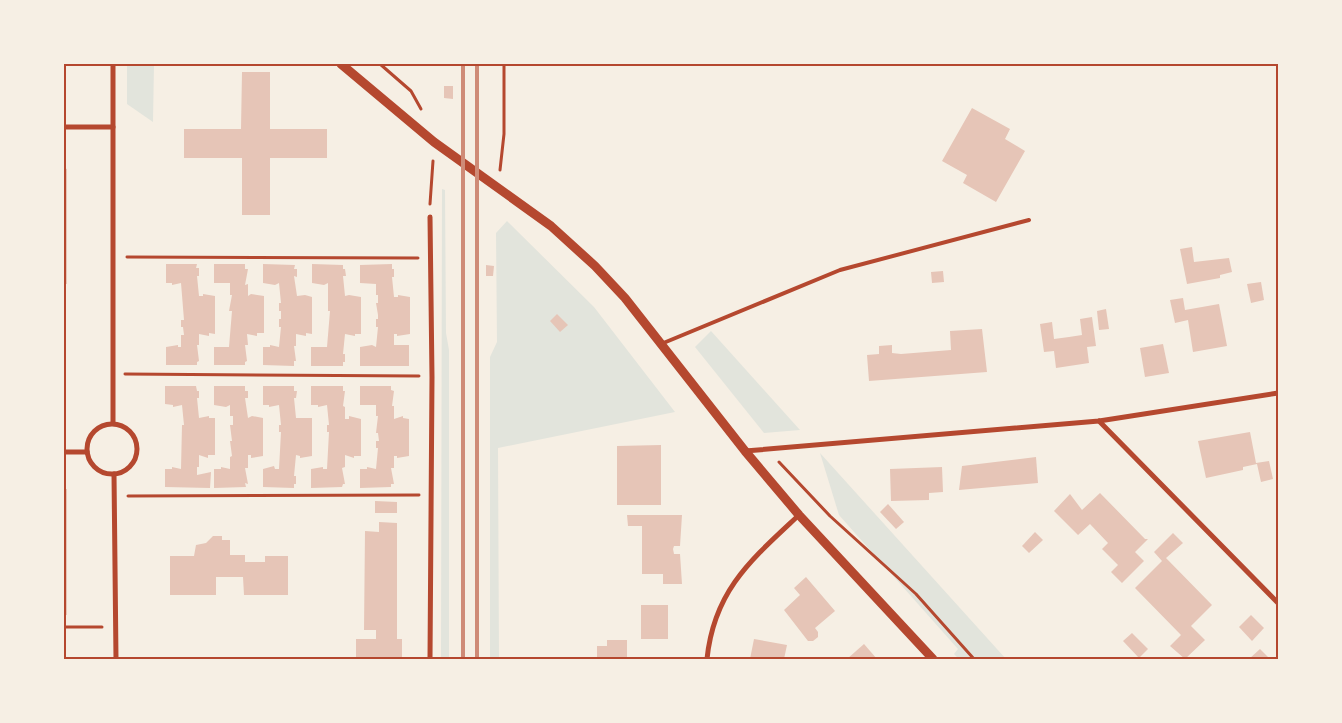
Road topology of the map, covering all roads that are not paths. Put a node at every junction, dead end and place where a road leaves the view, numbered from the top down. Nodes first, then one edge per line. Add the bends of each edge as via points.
1 (113, 64) edge
2 (341, 64) edge
3 (64, 127) edge
4 (113, 127) junction
5 (430, 217) road end
6 (1029, 220) dead end
7 (661, 344) junction
8 (1278, 393) edge
9 (1099, 420) junction
10 (113, 423) junction
11 (745, 450) junction
12 (64, 452) edge
13 (86, 452) junction
14 (114, 474) junction
15 (799, 515) junction
16 (1278, 603) edge
17 (116, 659) edge
18 (430, 659) edge
19 (708, 659) edge
20 (933, 659) edge

1 - 4 street
2 - 7 street via 434,142 551,226 625,298
3 - 4 street
4 - 10 street
5 - 18 street
6 - 7 lane via 840,270
7 - 11 street
8 - 9 street
9 - 11 street
9 - 16 street
10 - 13 street via 102,426 92,435
10 - 14 street via 126,428 134,437 136,450 132,463
11 - 15 street
12 - 13 street
13 - 14 street via 97,470
14 - 17 street
15 - 19 street via 749,562 727,591 715,621
15 - 20 street

